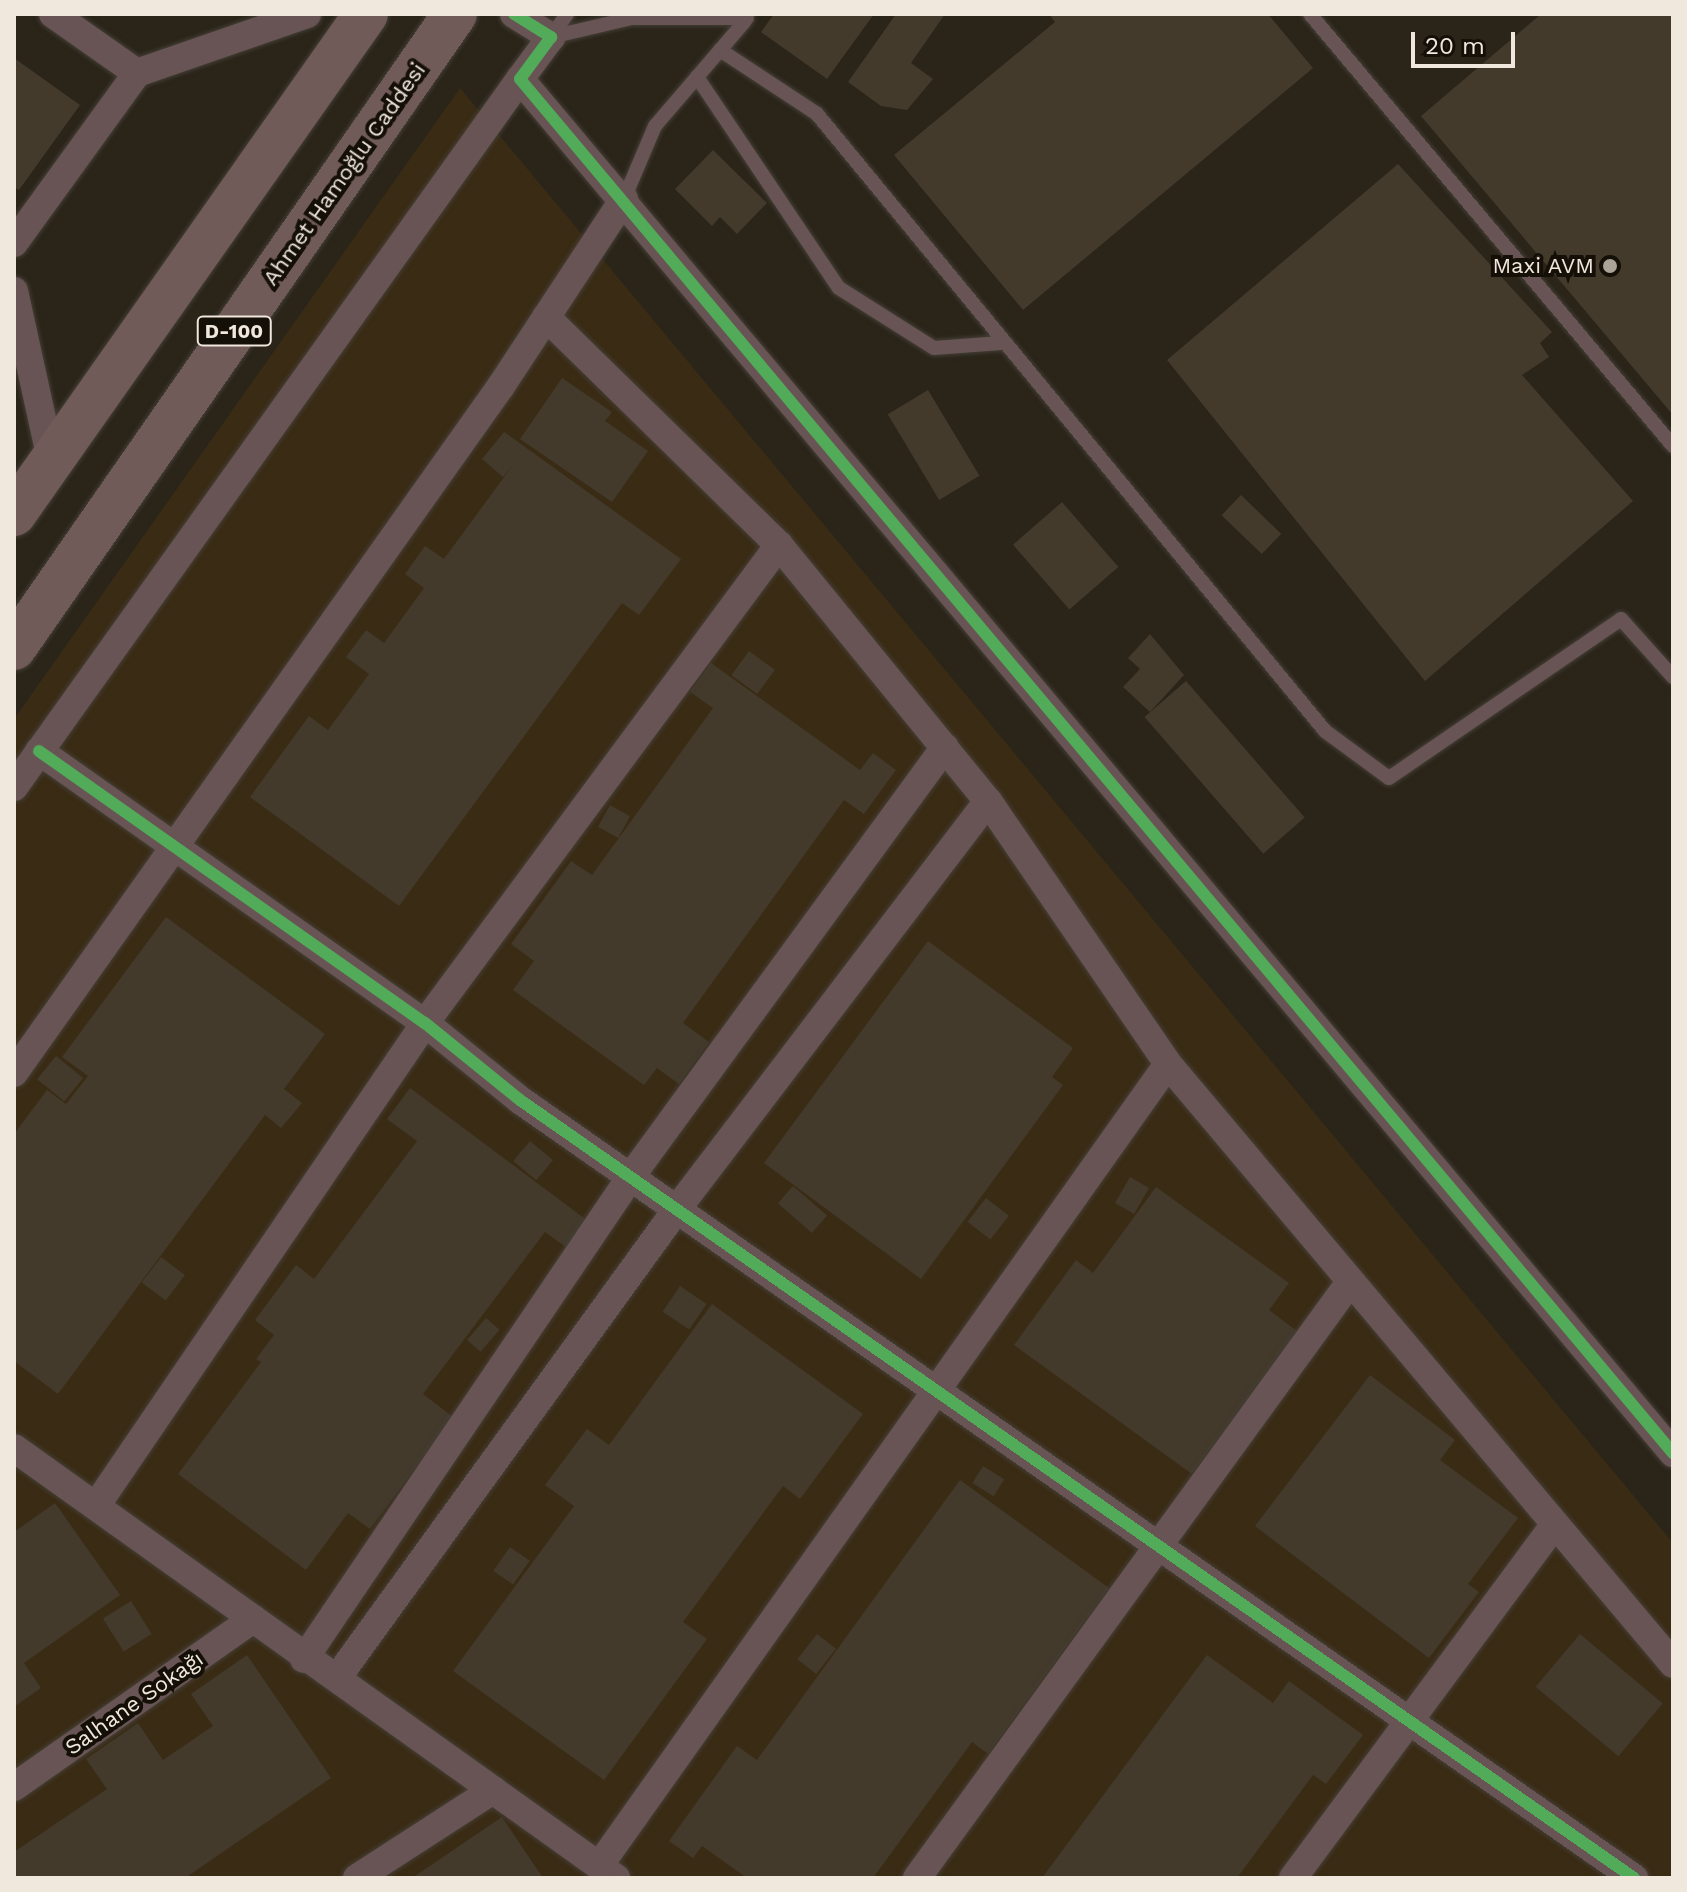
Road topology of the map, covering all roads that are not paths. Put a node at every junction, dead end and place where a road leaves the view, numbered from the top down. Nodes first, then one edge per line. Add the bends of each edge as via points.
1 (53, 14) edge
2 (307, 14) edge
3 (366, 14) edge
4 (455, 14) edge
5 (514, 14) edge
6 (1310, 14) edge
7 (747, 17) edge
8 (559, 26) edge
9 (720, 50) junction
10 (137, 73) junction
11 (697, 77) junction
12 (520, 79) junction
13 (624, 199) junction
14 (14, 243) edge
15 (14, 291) edge
16 (546, 317) junction
17 (1001, 343) junction
18 (1673, 446) edge
19 (51, 459) junction
20 (14, 514) edge
21 (779, 545) junction
22 (14, 648) edge
23 (1673, 677) edge
24 (945, 747) junction
25 (39, 751) junction
26 (14, 787) edge
27 (988, 801) junction
28 (175, 844) junction
29 (425, 1023) junction
30 (1168, 1064) junction
31 (14, 1073) edge
32 (632, 1175) junction
33 (677, 1209) junction
34 (1350, 1282) junction
35 (936, 1391) junction
36 (14, 1448) edge
37 (1673, 1453) edge
38 (96, 1506) junction
39 (1553, 1527) junction
40 (1156, 1544) junction
41 (253, 1619) junction
42 (304, 1659) junction
43 (1673, 1664) edge
44 (337, 1678) junction
45 (1410, 1722) junction
46 (14, 1787) edge
47 (493, 1790) junction
48 (607, 1872) edge
49 (1626, 1876) edge
50 (357, 1878) edge
51 (917, 1878) edge
52 (1293, 1878) edge

1 - 10 street
2 - 10 street
3 - 19 highway
4 - 22 highway, Ahmet Hamoğlu Caddesi / D-100
5 - 8 street
6 - 18 lane
7 - 8 lane via 632,18
7 - 9 lane
8 - 12 street
9 - 11 lane
9 - 17 lane via 817,114
10 - 14 street
11 - 13 lane via 655,126
11 - 17 lane via 839,288 934,348
12 - 13 street
12 - 25 street
13 - 16 street
13 - 37 street
15 - 19 street
16 - 21 street
16 - 28 street
17 - 23 lane via 1325,731 1389,778 1621,619
19 - 20 highway
21 - 24 street
21 - 29 street
24 - 27 street
24 - 32 street
25 - 26 street
25 - 28 street
27 - 30 street
27 - 33 street
28 - 29 street
28 - 31 street
29 - 32 street
29 - 38 street
30 - 34 street
30 - 35 street
32 - 33 street
32 - 42 street
33 - 35 street
33 - 44 street
34 - 39 street
34 - 40 street
35 - 40 street
35 - 48 street
36 - 38 street
38 - 41 street
39 - 43 street
39 - 45 street
40 - 45 street
40 - 51 street
41 - 42 street
41 - 46 street, Salhane Sokağı
42 - 44 street
44 - 47 street
45 - 49 street
45 - 52 street
47 - 48 street
47 - 50 street

